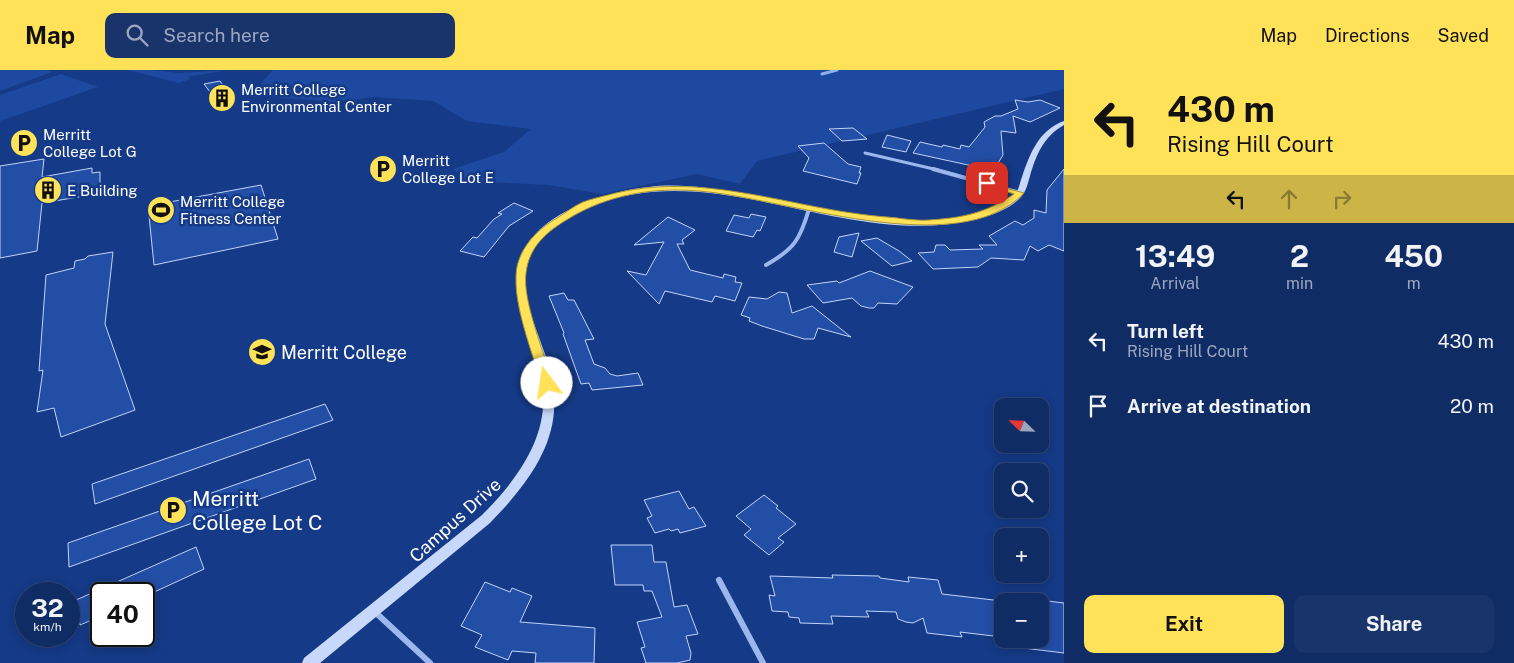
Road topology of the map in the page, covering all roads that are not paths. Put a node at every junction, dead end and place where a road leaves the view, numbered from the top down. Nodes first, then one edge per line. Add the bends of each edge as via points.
1 (1064, 124) edge
2 (865, 153) dead end
3 (1020, 193) junction
4 (809, 209) junction
5 (766, 266) dead end
6 (719, 580) dead end
7 (374, 611) junction
8 (309, 663) edge
9 (430, 663) edge
10 (763, 663) edge

1 - 3 street via 1036,146
2 - 3 street
3 - 4 street, Campus Drive via 996,210 975,217 927,223 877,221
4 - 5 street via 800,240 792,250
4 - 7 street, Campus Drive via 716,190 653,188 586,204 547,227 525,256 520,275 522,295 549,394 540,446 510,497
6 - 10 street
7 - 8 street, Campus Drive
7 - 9 street

